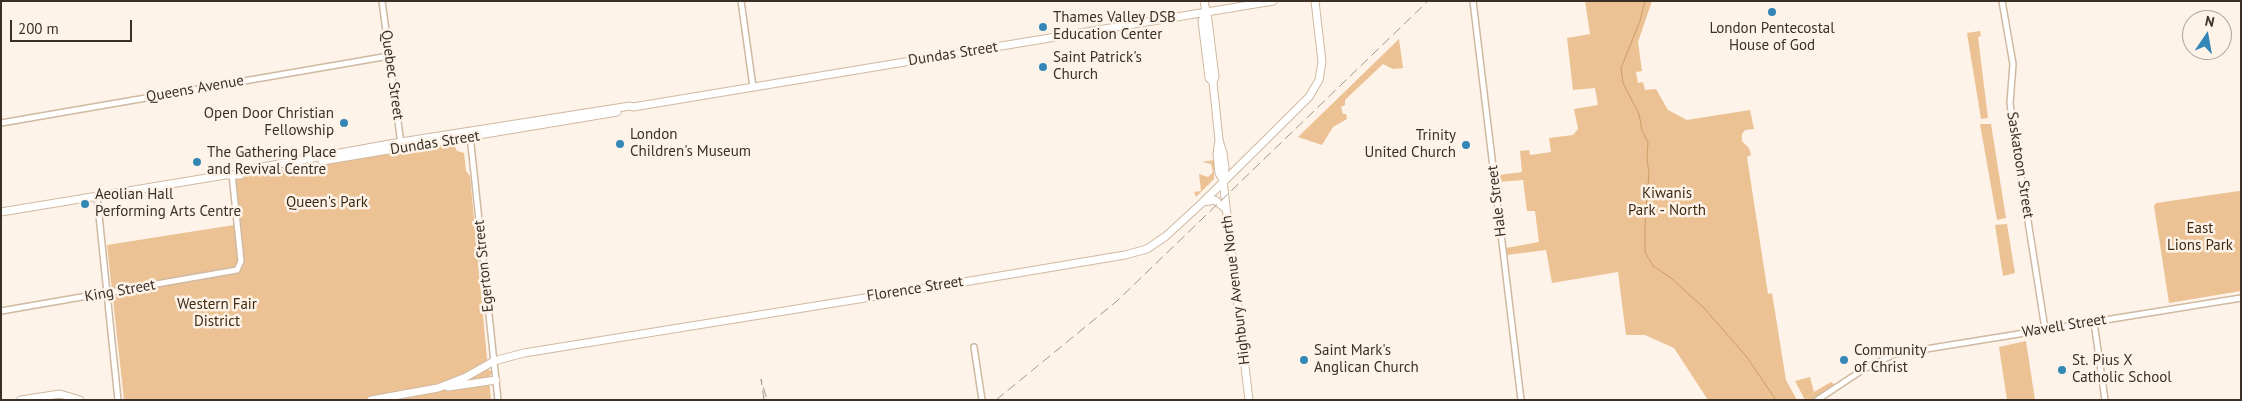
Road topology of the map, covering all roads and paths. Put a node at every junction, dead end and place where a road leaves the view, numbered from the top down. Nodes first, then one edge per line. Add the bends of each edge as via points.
1 (382, 1) edge
2 (741, 1) edge
3 (1204, 1) edge
4 (1273, 1) edge
5 (1315, 1) edge
6 (1474, 1) edge
7 (2002, 1) edge
8 (1205, 12) junction
9 (389, 56) junction
10 (753, 87) junction
11 (632, 107) junction
12 (570, 115) junction
13 (1, 122) edge
14 (557, 122) junction
15 (470, 135) junction
16 (401, 145) junction
17 (235, 174) junction
18 (1223, 181) junction
19 (97, 196) junction
20 (1203, 202) junction
21 (1226, 208) junction
22 (1, 212) edge
23 (107, 293) junction
24 (2241, 298) edge
25 (1, 311) edge
26 (2094, 322) junction
27 (2045, 329) junction
28 (974, 348) dead end
29 (494, 361) junction
30 (496, 380) junction
31 (438, 388) junction
32 (21, 400) edge
33 (80, 400) edge
34 (118, 400) edge
35 (371, 400) edge
36 (498, 400) edge
37 (982, 400) edge
38 (1249, 400) edge
39 (1522, 400) edge
40 (1817, 400) edge
41 (2105, 400) edge

1 - 9 street, Quebec Street
2 - 10 street
3 - 8 main road, Highbury Avenue North
4 - 8 main road, Dundas Street
5 - 18 main road, Florence Street via 1322,62 1319,80 1309,97
6 - 39 street, Hale Street
7 - 27 street, Saskatoon Street via 2013,64 2012,119
8 - 10 main road, Dundas Street
8 - 18 main road, Highbury Avenue North via 1225,168
9 - 13 street, Queens Avenue
9 - 16 street, Quebec Street
10 - 11 main road, Dundas Street
11 - 12 main road, Dundas Street
11 - 14 main road, Dundas Street
12 - 14 main road
12 - 15 main road, Dundas Street
14 - 15 main road, Dundas Street
15 - 16 main road, Dundas Street
15 - 29 street, Egerton Street
16 - 17 main road, Dundas Street
17 - 19 main road, Dundas Street
17 - 23 street, King Street via 239,269
18 - 20 main road, Florence Street
18 - 21 main road, Highbury Avenue North
19 - 22 main road, Dundas Street
19 - 23 street
20 - 21 main road via 1215,200
20 - 29 main road, Florence Street via 1147,249 1125,255 524,352
21 - 38 main road, Highbury Avenue North
23 - 25 street, King Street
23 - 34 street
24 - 26 street, Wavell Street
26 - 27 street, Wavell Street
26 - 41 street
27 - 40 street, Wavell Street via 1887,357
28 - 37 street
29 - 30 street, Egerton Street
29 - 31 main road, Florence Street
30 - 31 main road
30 - 36 street, Egerton Street
31 - 35 main road, Florence Street
32 - 33 main road via 60,394

